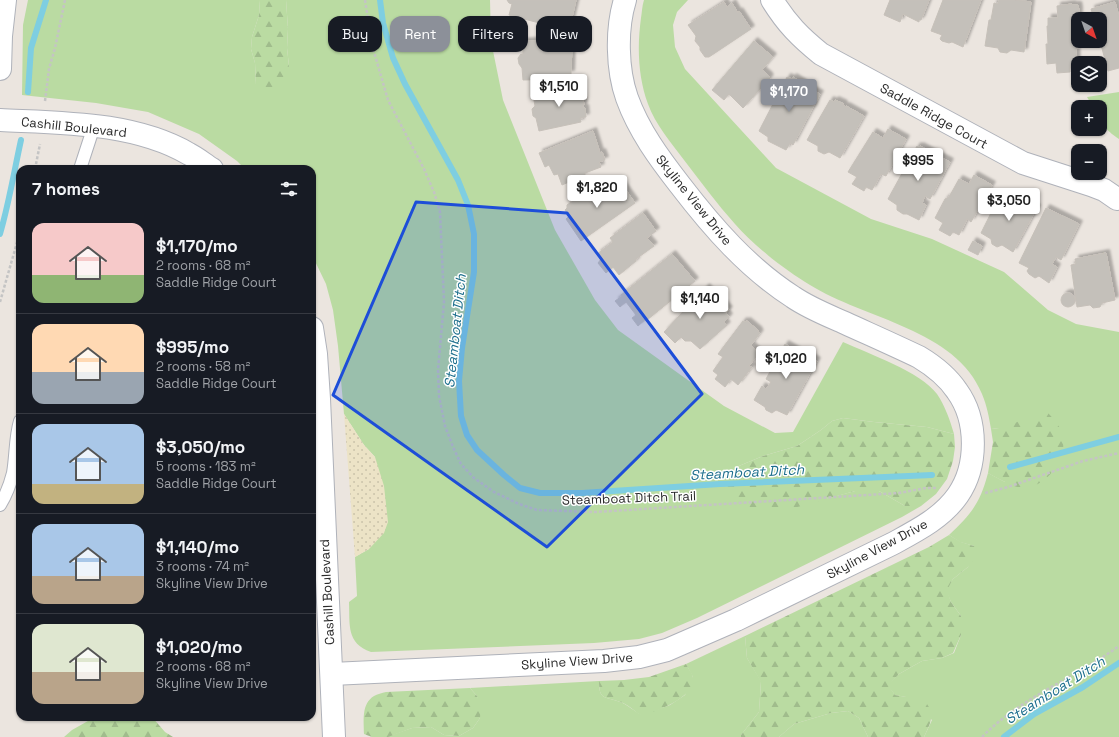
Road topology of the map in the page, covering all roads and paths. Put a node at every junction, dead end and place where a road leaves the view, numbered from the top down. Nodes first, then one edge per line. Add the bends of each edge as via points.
1 (5, 0) edge
2 (65, 0) edge
3 (365, 0) edge
4 (625, 0) edge
5 (772, 0) edge
6 (0, 69) edge
7 (0, 120) edge
8 (42, 122) junction
9 (94, 126) junction
10 (36, 165) edge
11 (81, 165) edge
12 (206, 165) edge
13 (1117, 199) dead end
14 (16, 246) edge
15 (0, 302) edge
16 (316, 354) edge
17 (16, 434) edge
18 (1119, 453) edge
19 (962, 488) junction
20 (0, 505) edge
21 (1119, 646) edge
22 (332, 674) junction
23 (334, 737) edge
24 (982, 737) edge

1 - 6 street
2 - 8 path via 49,69
3 - 19 path, Steamboat Ditch Trail via 372,45 388,100 424,169 440,212 444,302 438,370 439,396 445,426 453,447 461,464 474,478 494,492 519,504 537,510 559,512 595,512 899,492 926,488
4 - 19 street, Skyline View Drive via 619,29 619,53 626,97 636,120 658,156 724,240 763,275 816,310 919,357 945,376 967,408 972,426 971,464
5 - 13 street, Saddle Ridge Court via 802,39 821,54 1023,163 1091,185
7 - 8 street, Cashill Boulevard
8 - 9 street, Cashill Boulevard
8 - 10 path
9 - 11 lane
9 - 12 street, Cashill Boulevard via 128,131 160,141 188,153
14 - 15 path
16 - 22 street, Cashill Boulevard
17 - 20 lane via 13,473
18 - 19 path, Steamboat Ditch Trail via 1084,461 986,493
19 - 22 street, Skyline View Drive via 947,508 914,532 750,613 667,650 639,657 604,661
21 - 24 path via 1014,711
22 - 23 street, Cashill Boulevard

